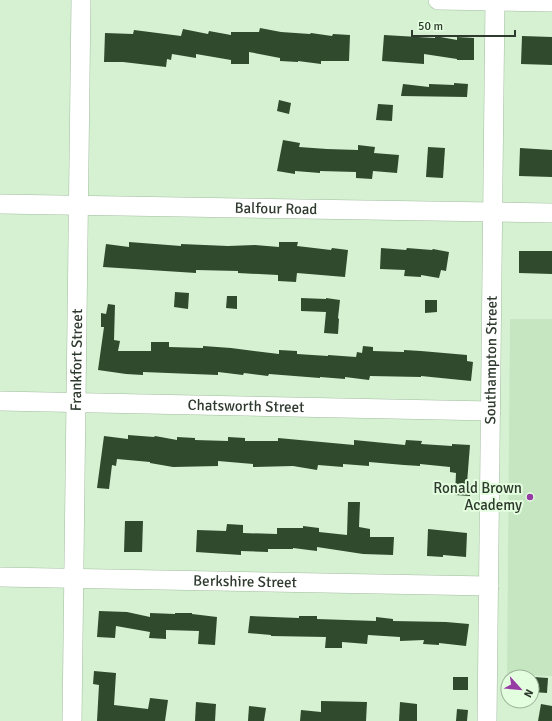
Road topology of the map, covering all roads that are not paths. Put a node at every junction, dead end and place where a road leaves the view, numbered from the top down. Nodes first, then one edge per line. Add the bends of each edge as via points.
1 (81, 0) edge
2 (438, 0) edge
3 (496, 0) edge
4 (552, 2) edge
5 (0, 204) edge
6 (78, 205) junction
7 (493, 212) junction
8 (552, 213) edge
9 (0, 401) edge
10 (76, 402) junction
11 (491, 411) junction
12 (0, 577) edge
13 (74, 578) junction
14 (489, 586) junction
15 (72, 721) edge
16 (487, 721) edge

1 - 6 street, Frankfort Street
2 - 3 street
3 - 4 street
3 - 7 street, Southampton Street
5 - 6 street, Balfour Road
6 - 7 street, Balfour Road
6 - 10 street, Frankfort Street
7 - 8 street, Balfour Road
7 - 11 street, Southampton Street
9 - 10 street, Chatsworth Street
10 - 11 street, Chatsworth Street
10 - 13 street, Frankfort Street
11 - 14 street, Southampton Street
12 - 13 street, Berkshire Street
13 - 14 street, Berkshire Street
13 - 15 street, Frankfort Street
14 - 16 street, Southampton Street

